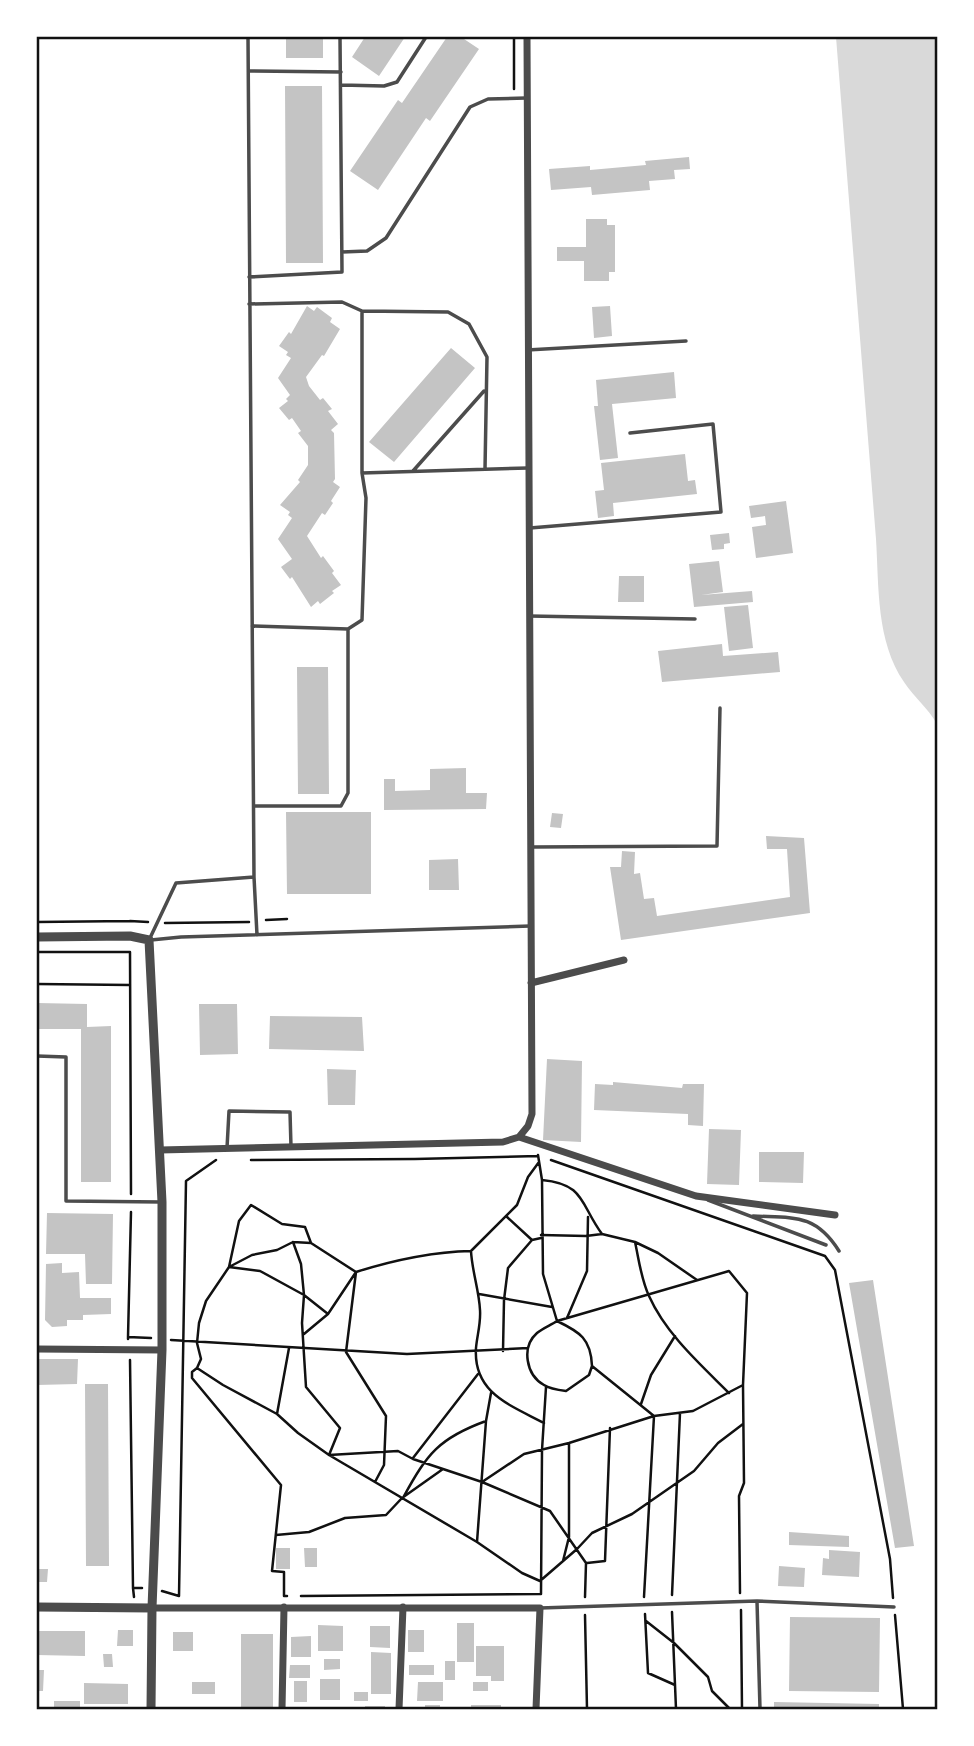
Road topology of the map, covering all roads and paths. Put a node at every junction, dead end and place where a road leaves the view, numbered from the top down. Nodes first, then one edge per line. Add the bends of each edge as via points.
1 (248, 37) edge
2 (340, 37) edge
3 (426, 37) edge
4 (527, 37) edge
5 (248, 71) junction
6 (341, 72) junction
7 (341, 85) junction
8 (526, 98) junction
9 (342, 252) junction
10 (249, 277) junction
11 (249, 304) junction
12 (362, 311) junction
13 (686, 341) dead end
14 (527, 350) junction
15 (485, 389) junction
16 (630, 433) dead end
17 (528, 468) junction
18 (485, 469) junction
19 (413, 471) junction
20 (362, 473) junction
21 (527, 528) junction
22 (528, 616) junction
23 (695, 619) dead end
24 (252, 626) junction
25 (348, 629) junction
26 (720, 708) dead end
27 (254, 806) junction
28 (530, 847) junction
29 (254, 877) junction
30 (287, 919) dead end
31 (130, 920) dead end
32 (257, 921) junction
33 (159, 923) junction
34 (530, 926) junction
35 (257, 935) junction
36 (37, 937) edge
37 (149, 940) junction
38 (37, 952) edge
39 (624, 960) dead end
40 (531, 982) junction
41 (37, 984) edge
42 (130, 985) junction
43 (37, 1056) edge
44 (519, 1137) junction
45 (538, 1144) junction
46 (291, 1147) junction
47 (227, 1148) junction
48 (160, 1150) junction
49 (538, 1156) junction
50 (228, 1160) dead end
51 (241, 1160) dead end
52 (551, 1160) dead end
53 (539, 1162) junction
54 (541, 1180) junction
55 (696, 1196) junction
56 (131, 1202) junction
57 (162, 1202) junction
58 (835, 1215) dead end
59 (506, 1216) junction
60 (589, 1216) junction
61 (748, 1216) junction
62 (602, 1234) junction
63 (541, 1236) junction
64 (586, 1236) junction
65 (532, 1240) junction
66 (293, 1242) junction
67 (635, 1242) junction
68 (311, 1243) junction
69 (826, 1245) dead end
70 (471, 1251) junction
71 (839, 1251) dead end
72 (229, 1267) junction
73 (356, 1272) junction
74 (696, 1280) junction
75 (478, 1294) junction
76 (648, 1294) junction
77 (304, 1295) junction
78 (504, 1300) junction
79 (552, 1307) junction
80 (328, 1314) junction
81 (567, 1318) junction
82 (557, 1321) junction
83 (304, 1334) junction
84 (676, 1336) junction
85 (128, 1337) dead end
86 (161, 1338) junction
87 (183, 1342) junction
88 (197, 1343) junction
89 (289, 1348) junction
90 (528, 1348) junction
91 (37, 1349) edge
92 (129, 1349) junction
93 (304, 1349) junction
94 (162, 1350) junction
95 (475, 1350) junction
96 (503, 1351) junction
97 (346, 1352) junction
98 (592, 1366) junction
99 (197, 1368) junction
100 (478, 1374) junction
101 (743, 1385) junction
102 (546, 1387) junction
103 (491, 1393) junction
104 (729, 1393) junction
105 (640, 1405) junction
106 (276, 1413) junction
107 (680, 1413) junction
108 (654, 1416) junction
109 (486, 1421) junction
110 (544, 1423) junction
111 (743, 1424) junction
112 (610, 1428) junction
113 (569, 1443) junction
114 (542, 1450) junction
115 (386, 1451) junction
116 (330, 1454) junction
117 (413, 1458) junction
118 (423, 1462) junction
119 (443, 1469) junction
120 (375, 1482) junction
121 (482, 1482) junction
122 (678, 1483) junction
123 (402, 1499) junction
124 (648, 1504) junction
125 (542, 1506) junction
126 (606, 1527) junction
127 (276, 1535) junction
128 (477, 1542) junction
129 (562, 1562) junction
130 (586, 1563) dead end
131 (540, 1581) junction
132 (133, 1588) junction
133 (153, 1588) junction
134 (757, 1601) junction
135 (740, 1602) junction
136 (671, 1604) junction
137 (644, 1605) junction
138 (37, 1607) edge
139 (284, 1607) junction
140 (403, 1607) junction
141 (894, 1607) junction
142 (134, 1608) junction
143 (152, 1608) junction
144 (540, 1608) junction
145 (646, 1621) junction
146 (674, 1643) junction
147 (675, 1685) junction
148 (151, 1709) edge
149 (282, 1709) edge
150 (399, 1709) edge
151 (536, 1709) edge
152 (676, 1709) edge
153 (730, 1709) edge
154 (742, 1709) edge
155 (761, 1709) edge
156 (903, 1709) edge

1 - 5 lane
2 - 6 lane
3 - 7 lane via 397,82
4 - 8 street
5 - 6 lane
5 - 10 lane
6 - 7 lane
7 - 9 lane
8 - 9 lane via 488,99 470,107 386,239 367,251
8 - 14 street
9 - 10 lane via 342,272
10 - 11 lane
11 - 12 lane via 342,302
11 - 24 lane
12 - 15 lane via 448,312 469,324 487,357
12 - 20 lane
13 - 14 lane
14 - 17 street
15 - 18 lane
15 - 19 lane
16 - 21 lane via 713,424 721,512
17 - 18 lane
17 - 21 street
18 - 19 lane
19 - 20 lane
20 - 25 lane via 366,498 362,620
21 - 22 street
22 - 23 lane
22 - 28 street
24 - 25 lane
24 - 27 lane
25 - 27 lane via 348,793 341,806
26 - 28 lane via 717,846
27 - 29 lane
28 - 34 street
29 - 32 lane
29 - 33 lane via 176,883
30 - 32 path
31 - 33 path
32 - 33 path
32 - 35 lane
33 - 37 lane
34 - 35 lane
34 - 40 street
35 - 37 lane
36 - 37 street
37 - 48 street
38 - 42 path via 130,952
39 - 40 street
40 - 44 street via 532,1114
41 - 42 path
42 - 56 path
43 - 56 lane via 66,1057 66,1201
44 - 45 street
44 - 46 street via 503,1142
45 - 49 path
45 - 55 street
46 - 47 street
46 - 47 lane via 290,1112 229,1111
47 - 48 street
48 - 57 street
49 - 51 path
49 - 53 path
50 - 87 path via 214,1160 186,1181
52 - 141 path via 825,1256 835,1270 890,1559
53 - 54 path
53 - 59 path via 517,1205
54 - 60 path via 569,1186 581,1197
54 - 63 path
55 - 58 street
55 - 61 lane
56 - 57 lane
56 - 85 path
57 - 86 street
59 - 65 path
59 - 70 path
60 - 62 path
60 - 64 path
61 - 69 lane
61 - 71 lane via 813,1222 828,1233
62 - 64 path
62 - 67 path
63 - 64 path
63 - 65 path
63 - 79 path via 543,1274
64 - 81 path via 587,1272
65 - 78 path via 508,1268
66 - 68 path
66 - 72 path
66 - 77 path
67 - 74 path
67 - 76 path
68 - 72 path via 305,1227 282,1224 251,1205 239,1221
68 - 73 path
70 - 73 path via 397,1259
70 - 75 path
72 - 77 path via 260,1271
72 - 88 path via 206,1301
73 - 80 path
73 - 97 path
74 - 76 path
74 - 101 path via 729,1271 747,1293
75 - 78 path
75 - 95 path via 481,1313
76 - 81 path
76 - 84 path
77 - 80 path
77 - 83 path
78 - 79 path
78 - 96 path
79 - 82 path
80 - 83 path
81 - 82 path
82 - 90 path via 536,1334
82 - 98 path via 585,1339
83 - 93 path
84 - 104 path
84 - 105 path via 651,1375
86 - 87 path
86 - 94 street
87 - 88 path
87 - 133 path via 179,1596
88 - 89 path
88 - 99 path via 201,1359
89 - 93 path
89 - 106 path
90 - 96 path
90 - 102 path via 528,1367
91 - 92 street
92 - 94 street
92 - 132 path
93 - 97 path
93 - 116 path via 306,1387 340,1428
94 - 133 street
95 - 96 path
95 - 97 path
95 - 100 path
97 - 115 path via 386,1416
98 - 102 path via 589,1375 566,1391
98 - 105 path
99 - 106 path
99 - 127 path via 192,1378 281,1485
100 - 103 path
100 - 117 path
101 - 104 path
101 - 111 path
102 - 110 path
103 - 109 path
103 - 110 path
104 - 107 path
105 - 108 path
106 - 116 path
107 - 108 path
107 - 122 path
108 - 112 path
108 - 124 path
109 - 118 path via 437,1447
109 - 121 path
110 - 114 path
111 - 122 path
111 - 135 path
112 - 113 path
112 - 126 path
113 - 114 path
113 - 129 path via 569,1537
114 - 121 path via 524,1454
114 - 125 path
115 - 116 path
115 - 117 path
115 - 120 path
116 - 120 path
117 - 118 path
118 - 119 path
118 - 123 path
119 - 121 path
119 - 123 path
120 - 123 path
121 - 125 path
121 - 128 path
122 - 124 path
122 - 136 path
123 - 127 path via 386,1515 345,1518 309,1532
123 - 128 path
124 - 126 path
124 - 137 path
125 - 131 path
126 - 129 path via 592,1533
126 - 130 path via 604,1561
127 - 131 path via 272,1571 284,1572 284,1596 541,1594
128 - 131 path
129 - 131 path
132 - 133 path
132 - 142 path
133 - 143 street
134 - 135 lane
134 - 141 lane
134 - 155 lane
135 - 136 lane
135 - 154 path
136 - 137 lane
136 - 146 path
137 - 144 lane
137 - 145 path
138 - 142 street
139 - 140 street
139 - 143 street
139 - 149 street
140 - 144 street
140 - 150 street
141 - 156 path
142 - 143 street
143 - 148 street
144 - 151 street
145 - 146 path
145 - 147 path via 648,1673
146 - 147 path
146 - 153 path via 708,1677 712,1690
147 - 152 path

